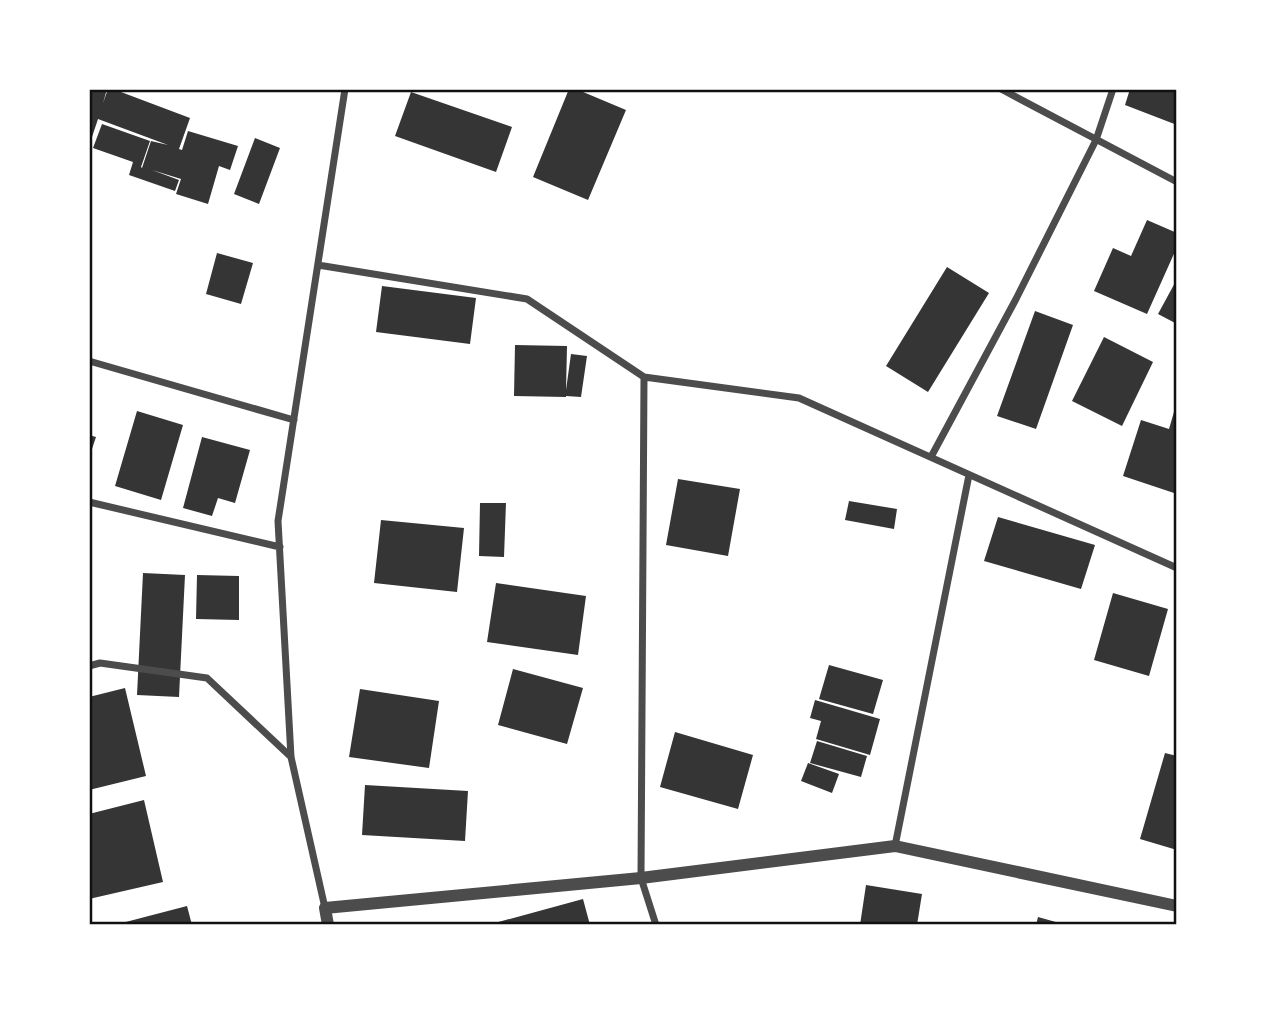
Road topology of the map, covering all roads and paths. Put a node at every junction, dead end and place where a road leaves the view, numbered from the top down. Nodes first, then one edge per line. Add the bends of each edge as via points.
1 (345, 89) edge
2 (1001, 89) edge
3 (1112, 89) edge
4 (1096, 140) junction
5 (1177, 182) edge
6 (318, 265) junction
7 (89, 361) edge
8 (644, 377) junction
9 (294, 420) junction
10 (931, 457) junction
11 (969, 475) junction
12 (89, 502) edge
13 (280, 547) junction
14 (1177, 568) edge
15 (89, 666) edge
16 (291, 757) junction
17 (895, 846) junction
18 (641, 878) junction
19 (1177, 906) edge
20 (325, 908) junction
21 (328, 925) edge
22 (656, 925) edge

1 - 6 street
2 - 4 street
3 - 4 street
4 - 5 street
4 - 10 street
6 - 8 street via 527,299
6 - 9 street
7 - 9 street
8 - 10 street via 799,398
8 - 18 street
9 - 13 street via 278,521
10 - 11 street
11 - 14 street
11 - 17 street
12 - 13 street
13 - 16 street
15 - 16 street via 100,663 208,678
16 - 20 street
17 - 18 street
17 - 19 street
18 - 20 street
18 - 22 street
20 - 21 street

